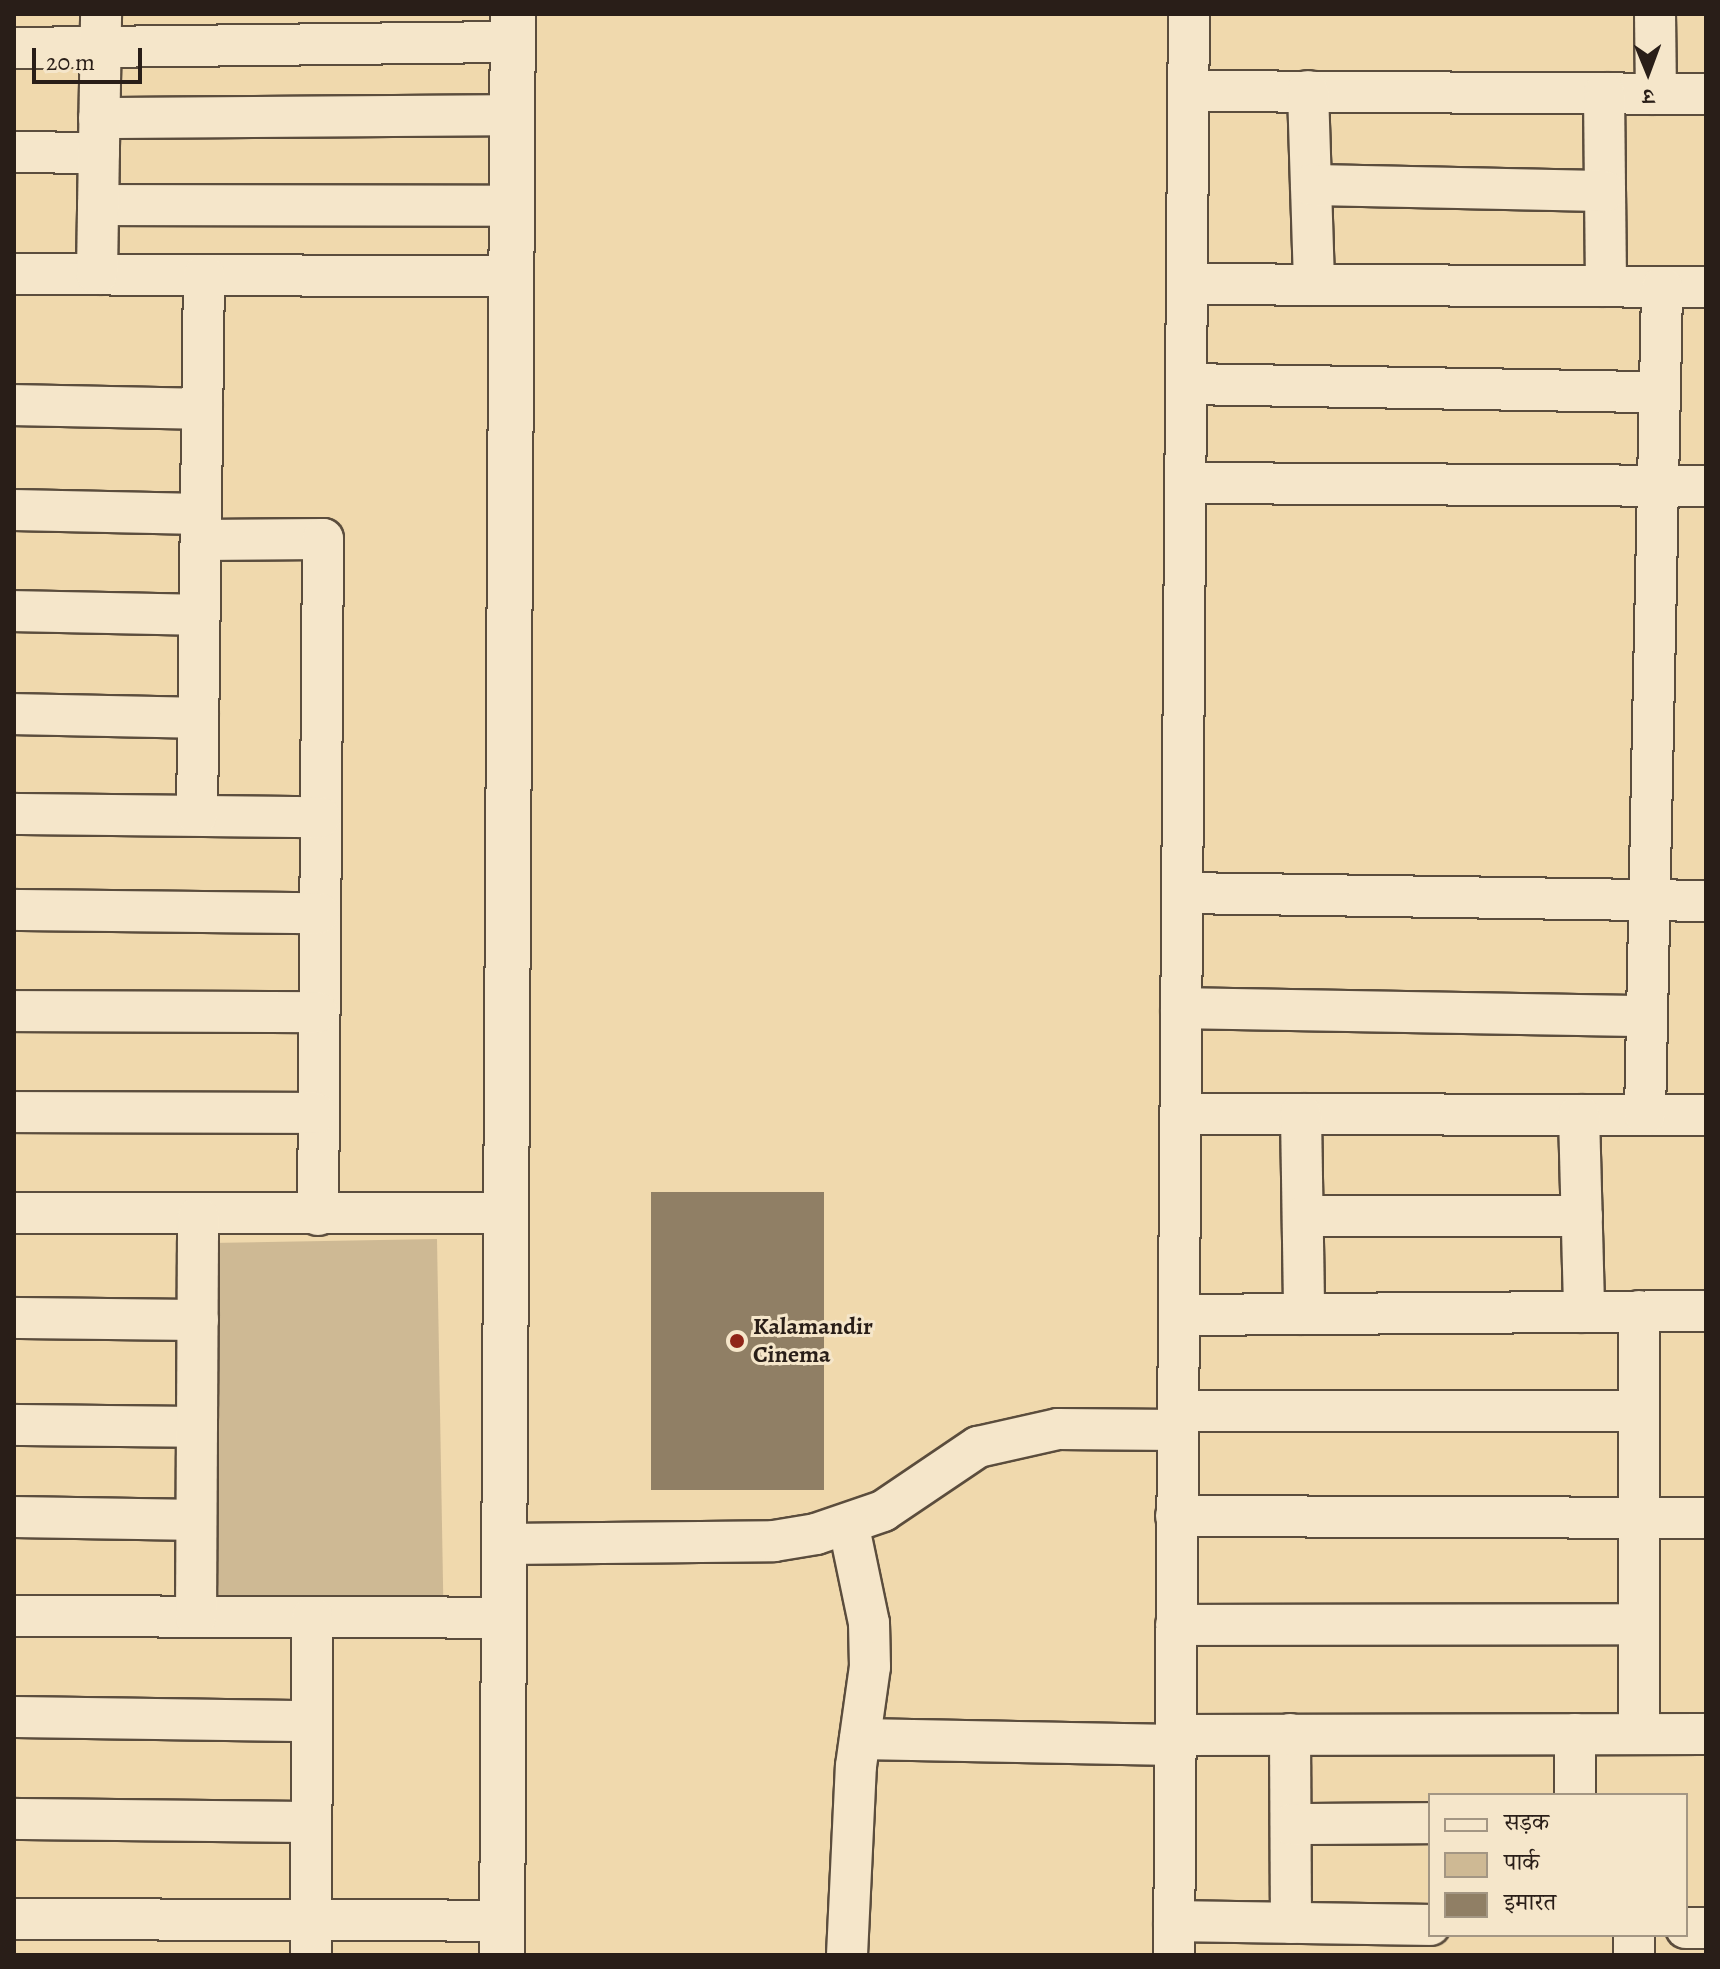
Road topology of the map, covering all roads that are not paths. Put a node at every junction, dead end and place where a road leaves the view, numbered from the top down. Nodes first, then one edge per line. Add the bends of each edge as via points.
1 (1189, 14) edge
2 (1655, 14) edge
3 (513, 28) edge
4 (100, 31) edge
5 (14, 48) edge
6 (1189, 91) junction
7 (1308, 91) junction
8 (1604, 93) junction
9 (1656, 94) junction
10 (1706, 94) edge
11 (513, 115) junction
12 (99, 136) junction
13 (14, 152) edge
14 (1311, 185) junction
15 (1605, 191) junction
16 (98, 205) junction
17 (512, 206) junction
18 (14, 274) edge
19 (97, 274) junction
20 (204, 275) junction
21 (512, 277) junction
22 (1187, 284) junction
23 (1314, 285) junction
24 (1606, 286) junction
25 (1662, 287) junction
26 (1706, 287) edge
27 (1186, 384) junction
28 (1659, 392) junction
29 (14, 405) edge
30 (202, 409) junction
31 (1185, 483) junction
32 (1657, 486) junction
33 (1706, 486) edge
34 (14, 510) edge
35 (201, 527) junction
36 (14, 611) edge
37 (199, 615) junction
38 (14, 714) edge
39 (198, 718) junction
40 (14, 814) edge
41 (197, 815) junction
42 (320, 817) junction
43 (1182, 893) junction
44 (1645, 900) junction
45 (1706, 901) edge
46 (14, 910) edge
47 (319, 913) junction
48 (1181, 1008) junction
49 (14, 1011) edge
50 (317, 1012) junction
51 (1645, 1016) junction
52 (14, 1112) edge
53 (316, 1113) junction
54 (1180, 1114) junction
55 (1301, 1114) junction
56 (1579, 1115) junction
57 (1645, 1115) junction
58 (1706, 1115) edge
59 (14, 1213) edge
60 (506, 1213) junction
61 (318, 1215) junction
62 (1303, 1216) junction
63 (1582, 1216) junction
64 (198, 1217) junction
65 (1639, 1311) junction
66 (1706, 1311) edge
67 (1584, 1312) junction
68 (1304, 1314) junction
69 (1179, 1315) junction
70 (14, 1318) edge
71 (198, 1320) junction
72 (1639, 1411) junction
73 (1178, 1420) junction
74 (14, 1425) edge
75 (197, 1427) junction
76 (1176, 1516) junction
77 (14, 1517) edge
78 (1706, 1518) edge
79 (1639, 1519) junction
80 (196, 1520) junction
81 (849, 1527) junction
82 (504, 1544) junction
83 (14, 1616) edge
84 (196, 1617) junction
85 (312, 1617) junction
86 (503, 1618) junction
87 (1639, 1624) junction
88 (1176, 1625) junction
89 (14, 1717) edge
90 (311, 1721) junction
91 (1290, 1734) junction
92 (1575, 1734) junction
93 (1639, 1734) junction
94 (1706, 1734) edge
95 (860, 1739) junction
96 (1175, 1740) junction
97 (1575, 1793) edge
98 (14, 1819) edge
99 (311, 1822) junction
100 (1428, 1823) edge
101 (1291, 1824) junction
102 (14, 1919) edge
103 (1291, 1923) junction
104 (1428, 1925) edge
105 (311, 1937) edge
106 (502, 1938) edge
107 (1174, 1938) edge
108 (847, 1955) edge

1 - 6 street
2 - 9 street
3 - 4 street
3 - 11 street
4 - 5 street
4 - 12 street
6 - 7 street
6 - 22 street
7 - 8 street
7 - 14 street
8 - 9 street
8 - 15 street
9 - 10 street
11 - 12 street
11 - 17 street
12 - 13 street
12 - 16 street
14 - 15 street
14 - 23 street
15 - 24 street
16 - 17 street
16 - 19 street
17 - 21 street
18 - 19 street
19 - 20 street
20 - 21 street
20 - 30 street
21 - 60 street
22 - 23 street
22 - 27 street
23 - 24 street
24 - 25 street
25 - 26 street
25 - 28 street
27 - 28 street
27 - 31 street
28 - 32 street
29 - 30 street
30 - 35 street
31 - 32 street
31 - 43 street
32 - 33 street
32 - 44 street
34 - 35 street
35 - 37 street
35 - 42 street via 323,539
36 - 37 street
37 - 39 street
38 - 39 street
39 - 41 street
40 - 41 street
41 - 42 street
42 - 47 street
43 - 44 street
43 - 48 street
44 - 45 street
44 - 51 street
46 - 47 street
47 - 50 street
48 - 51 street
48 - 54 street
49 - 50 street
50 - 53 street
51 - 57 street
52 - 53 street
53 - 61 street
54 - 55 street
54 - 69 street
55 - 56 street
55 - 62 street
56 - 57 street
56 - 63 street
57 - 58 street
59 - 64 street
60 - 61 street
60 - 82 street
61 - 64 street
62 - 63 street
62 - 68 street
63 - 67 street
64 - 71 street
65 - 66 street
65 - 67 street
65 - 72 street
67 - 68 street
68 - 69 street
69 - 73 street
70 - 71 street
71 - 75 street
72 - 73 street
72 - 79 street
73 - 76 street
73 - 81 street via 1058,1429 978,1447
74 - 75 street
75 - 80 street
76 - 79 street
76 - 88 street
77 - 80 street
78 - 79 street
79 - 87 street
80 - 84 street
81 - 82 street via 774,1541
81 - 95 street via 869,1623
82 - 86 street
83 - 84 street
84 - 85 street
85 - 86 street
85 - 90 street
86 - 106 street
87 - 88 street
87 - 93 street
88 - 96 street
89 - 90 street
90 - 99 street
91 - 92 street
91 - 96 street
91 - 101 street
92 - 93 street
92 - 97 street
93 - 94 street
95 - 96 street
95 - 108 street
96 - 107 street
98 - 99 street
99 - 105 street
100 - 101 street
101 - 103 street
102 - 105 street
103 - 104 street
103 - 107 street
105 - 106 street

